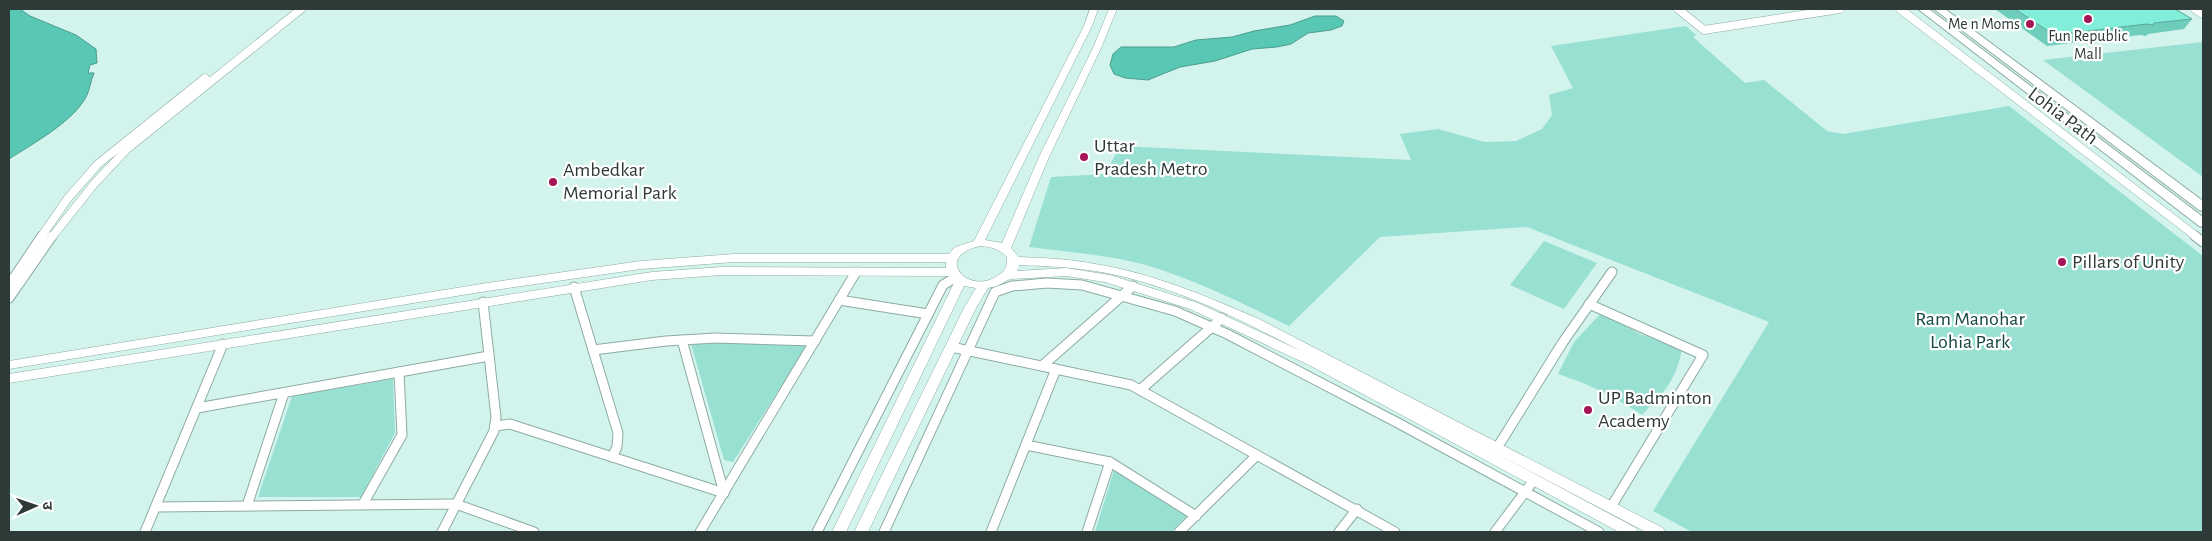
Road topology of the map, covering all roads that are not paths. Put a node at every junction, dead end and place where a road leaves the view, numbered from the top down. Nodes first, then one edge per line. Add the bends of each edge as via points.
1 (293, 9) edge
2 (301, 9) edge
3 (1094, 9) edge
4 (1113, 9) edge
5 (1678, 9) edge
6 (1840, 9) edge
7 (1900, 9) edge
8 (1923, 9) edge
9 (1939, 9) edge
10 (2195, 9) edge
11 (2203, 14) edge
12 (2203, 208) edge
13 (2203, 223) edge
14 (2203, 242) edge
15 (978, 243) junction
16 (1005, 248) junction
17 (952, 258) junction
18 (1014, 261) junction
19 (856, 272) junction
20 (1612, 272) dead end
21 (1008, 275) junction
22 (956, 276) junction
23 (9, 285) edge
24 (984, 285) junction
25 (1133, 286) junction
26 (574, 287) junction
27 (1122, 296) junction
28 (9, 298) edge
29 (839, 300) junction
30 (483, 302) junction
31 (1589, 304) junction
32 (928, 314) junction
33 (1222, 318) junction
34 (1212, 327) junction
35 (682, 340) junction
36 (815, 341) junction
37 (223, 344) junction
38 (951, 347) junction
39 (593, 350) junction
40 (968, 351) junction
41 (489, 356) junction
42 (9, 364) edge
43 (1042, 366) junction
44 (1056, 369) junction
45 (400, 372) junction
46 (9, 379) edge
47 (1140, 390) junction
48 (284, 393) junction
49 (196, 408) junction
50 (495, 426) junction
51 (1026, 445) junction
52 (1497, 448) junction
53 (1257, 455) junction
54 (612, 457) junction
55 (1110, 462) junction
56 (1534, 480) junction
57 (1525, 492) junction
58 (724, 493) junction
59 (363, 504) junction
60 (456, 504) junction
61 (247, 506) junction
62 (156, 507) junction
63 (1612, 508) junction
64 (1357, 509) junction
65 (1196, 516) junction
66 (145, 532) edge
67 (442, 532) edge
68 (534, 532) edge
69 (700, 532) edge
70 (818, 532) edge
71 (839, 532) edge
72 (861, 532) edge
73 (884, 532) edge
74 (991, 532) edge
75 (1087, 532) edge
76 (1179, 532) edge
77 (1339, 532) edge
78 (1396, 532) edge
79 (1495, 532) edge
80 (1599, 532) edge
81 (1631, 532) edge
82 (1658, 532) edge

1 - 23 street via 98,164 68,198
2 - 28 street via 106,169 85,192
3 - 15 street
4 - 16 street
5 - 6 street via 1704,30
7 - 14 street
8 - 13 main road, Lohia Path
9 - 12 main road, Lohia Path
10 - 11 street
15 - 16 street via 993,243
15 - 17 street via 962,248
16 - 18 street
17 - 22 street via 950,265
17 - 42 street via 734,258 651,264 486,287
18 - 21 street
18 - 52 street via 1071,263 1112,270 1206,300 1255,322
19 - 22 street
19 - 26 street via 695,272
19 - 29 street
20 - 31 street
21 - 24 street
21 - 25 street via 1066,272
22 - 24 street
22 - 32 street via 943,286
22 - 71 street
24 - 38 street
25 - 27 street
25 - 33 street
26 - 30 street
26 - 39 street
27 - 34 street via 1175,311
27 - 40 street via 1082,285 1047,282 1012,286 996,292
27 - 43 street
29 - 32 street
29 - 36 street
30 - 37 street
30 - 41 street
31 - 52 street
31 - 63 street via 1703,356
32 - 70 street
33 - 34 street
33 - 56 street via 1313,362
34 - 47 street
34 - 57 street
35 - 36 street
35 - 39 street
35 - 58 street
36 - 58 street
37 - 46 street
37 - 49 street
38 - 40 street
38 - 72 street
39 - 54 street via 618,433
40 - 43 street
40 - 73 street
41 - 45 street
41 - 50 street
43 - 44 street
44 - 47 street via 1131,385
44 - 51 street
45 - 48 street
45 - 59 street via 402,435
47 - 53 street
48 - 49 street
48 - 61 street
49 - 62 street
50 - 54 street via 510,424
50 - 60 street
51 - 55 street
51 - 74 street
52 - 63 street
53 - 64 street
53 - 65 street
54 - 58 street
55 - 65 street
55 - 75 street
56 - 57 street
56 - 81 street
57 - 79 street
57 - 80 street
58 - 69 street
59 - 60 street
59 - 61 street
60 - 67 street
60 - 68 street
61 - 62 street
62 - 66 street
63 - 82 street
64 - 77 street
64 - 78 street
65 - 76 street

